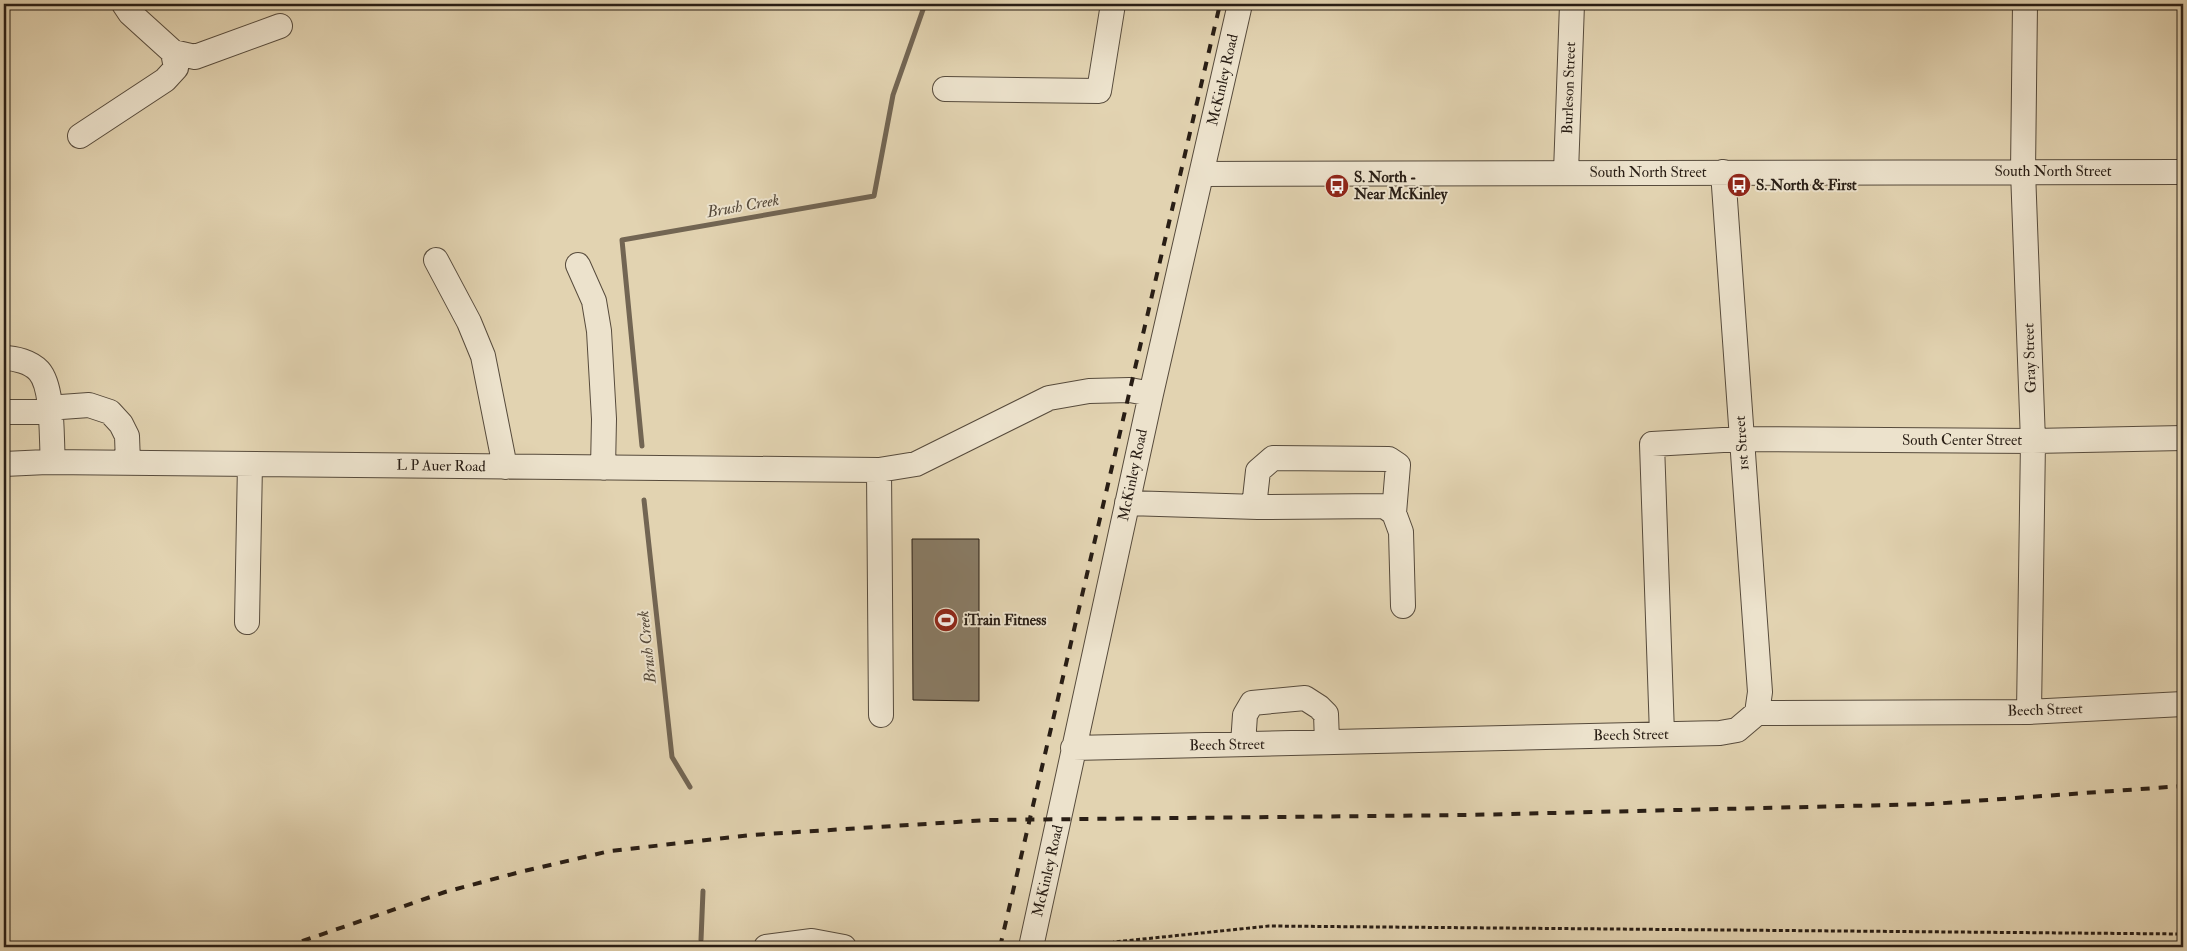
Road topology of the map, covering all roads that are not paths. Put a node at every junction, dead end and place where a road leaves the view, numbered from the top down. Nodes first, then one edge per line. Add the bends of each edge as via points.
1 (124, 4) edge
2 (1112, 4) edge
3 (1240, 4) edge
4 (1572, 4) edge
5 (2025, 4) edge
6 (280, 26) dead end
7 (173, 52) junction
8 (946, 89) dead end
9 (80, 136) dead end
10 (2023, 171) junction
11 (1566, 172) junction
12 (1723, 172) junction
13 (2183, 172) edge
14 (1202, 174) junction
15 (436, 260) dead end
16 (578, 265) dead end
17 (4, 358) edge
18 (1151, 394) junction
19 (4, 412) edge
20 (49, 412) junction
21 (2183, 438) edge
22 (1742, 439) junction
23 (2033, 441) junction
24 (53, 462) junction
25 (128, 463) junction
26 (4, 464) edge
27 (250, 464) junction
28 (505, 467) junction
29 (603, 468) junction
30 (879, 470) junction
31 (1127, 503) junction
32 (1254, 507) junction
33 (1394, 513) junction
34 (1403, 606) dead end
35 (247, 622) dead end
36 (2183, 704) edge
37 (2029, 712) junction
38 (1757, 713) junction
39 (880, 715) dead end
40 (1662, 734) junction
41 (1327, 742) junction
42 (1243, 744) junction
43 (1073, 748) junction
44 (766, 947) edge
45 (844, 947) edge
46 (1031, 947) edge

1 - 7 street
2 - 8 street via 1099,92
3 - 14 street, McKinley Road
4 - 11 street, Burleson Street
5 - 10 street, Gray Street
6 - 7 street via 196,57
7 - 9 street via 176,68 165,80
10 - 12 street, South North Street
10 - 13 street, South North Street
10 - 23 street, Gray Street
11 - 12 street, South North Street
11 - 14 street, South North Street
12 - 22 street, 1st Street
14 - 18 street, McKinley Road
15 - 28 street via 483,356
16 - 29 street via 594,301 599,331
17 - 20 street via 17,358 39,371 48,389
18 - 30 street, L P Auer Road via 1130,390 1089,391 1049,398 916,464
18 - 31 street, McKinley Road
19 - 20 street
20 - 24 street
20 - 25 street via 62,407 89,405 110,412 127,436
21 - 23 street, South Center Street
22 - 23 street, South Center Street
22 - 38 street, 1st Street via 1760,692
22 - 40 street, South Center Street via 1652,444
23 - 37 street, Gray Street
24 - 25 street, L P Auer Road
24 - 26 street, L P Auer Road
25 - 27 street, L P Auer Road
27 - 28 street, L P Auer Road
27 - 35 street
28 - 29 street, L P Auer Road
29 - 30 street, L P Auer Road
30 - 39 street
31 - 32 street
31 - 43 street, McKinley Road
32 - 33 street via 1384,506
32 - 33 street via 1258,471 1273,458 1389,459 1398,465
33 - 34 street via 1401,532
36 - 37 street, Beech Street
37 - 38 street, Beech Street
38 - 40 street, Beech Street via 1737,730
40 - 41 street, Beech Street
41 - 42 street, Beech Street
41 - 42 street via 1326,714 1305,698 1252,703 1244,715
42 - 43 street, Beech Street
43 - 46 street, McKinley Road
44 - 45 street via 812,940

